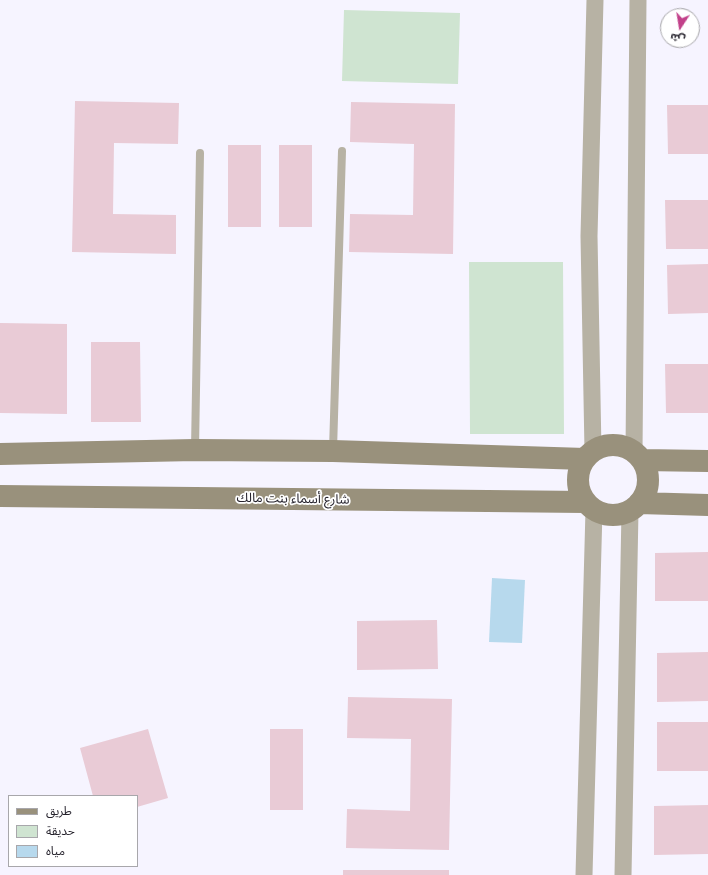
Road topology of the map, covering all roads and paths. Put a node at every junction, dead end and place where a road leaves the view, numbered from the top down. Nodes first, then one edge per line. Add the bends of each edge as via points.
1 (595, 0) edge
2 (638, 0) edge
3 (342, 151) dead end
4 (200, 153) dead end
5 (194, 450) junction
6 (333, 451) junction
7 (0, 454) edge
8 (589, 455) junction
9 (638, 456) junction
10 (708, 461) edge
11 (0, 496) edge
12 (708, 505) edge
13 (590, 506) junction
14 (634, 507) junction
15 (584, 875) edge
16 (622, 875) edge

1 - 8 street
2 - 9 street
3 - 6 lane
4 - 5 lane
5 - 6 street
5 - 7 street
6 - 8 street
8 - 9 street via 603,446 614,445 625,447
8 - 13 street via 580,468 578,479 580,491
9 - 10 street
9 - 14 street via 646,470 648,481 646,493
11 - 13 street, شارع أسماء بنت مالك
12 - 14 street
13 - 14 street via 606,514 618,515
13 - 15 street
14 - 16 street

